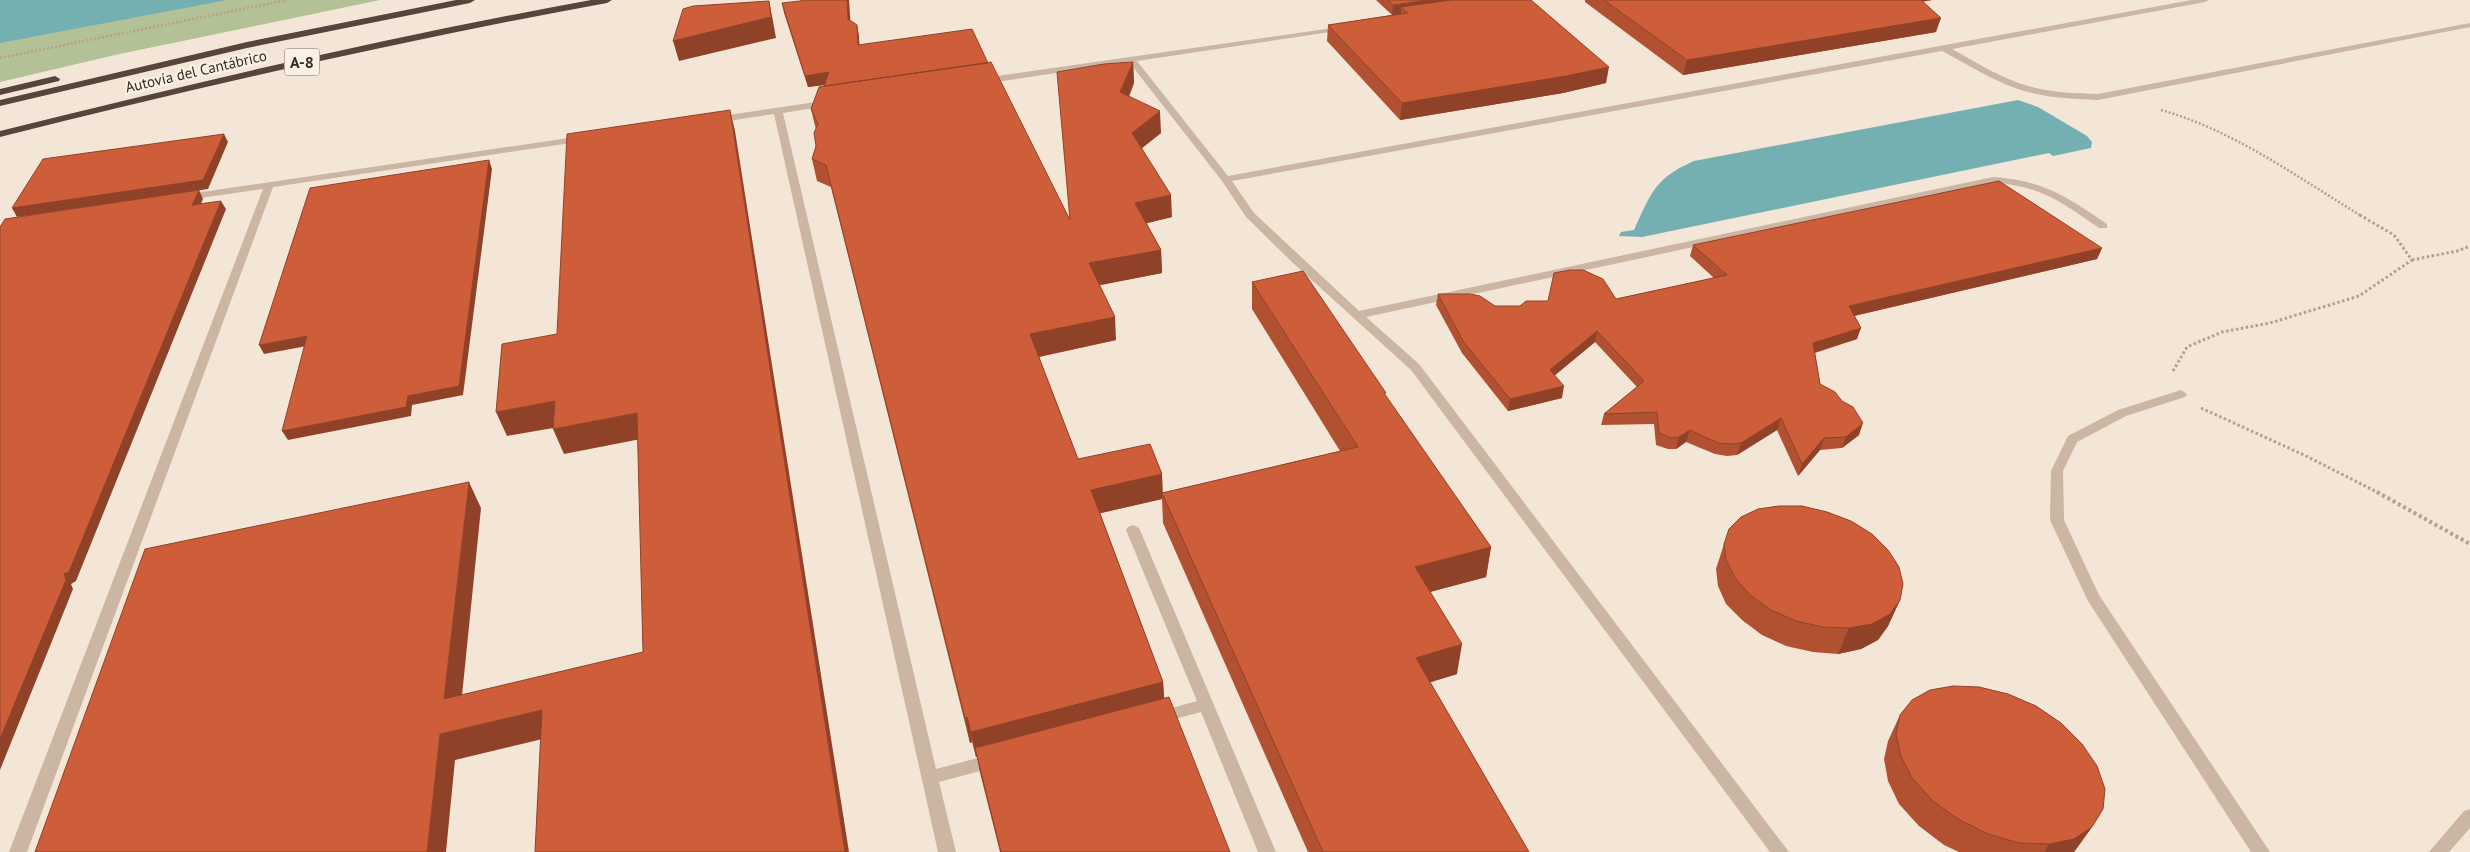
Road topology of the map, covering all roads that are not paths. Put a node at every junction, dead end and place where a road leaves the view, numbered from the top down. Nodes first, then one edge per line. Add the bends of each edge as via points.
1 (434, 0) edge
2 (470, 0) edge
3 (607, 0) edge
4 (2205, 0) edge
5 (2470, 25) edge
6 (1354, 26) edge
7 (451, 30) junction
8 (1944, 48) junction
9 (1131, 59) junction
10 (974, 82) edge
11 (0, 92) edge
12 (837, 102) edge
13 (0, 103) edge
14 (778, 111) junction
15 (709, 121) edge
16 (0, 134) edge
17 (592, 138) edge
18 (0, 140) edge
19 (1226, 179) junction
20 (269, 185) junction
21 (173, 199) edge
22 (2102, 226) dead end
23 (1357, 315) junction
24 (2181, 394) road end
25 (1133, 530) dead end
26 (1206, 705) junction
27 (1149, 720) edge
28 (1006, 758) edge
29 (930, 778) junction
30 (2470, 816) edge
31 (18, 852) edge
32 (947, 852) edge
33 (1267, 852) edge
34 (1780, 852) edge
35 (2261, 852) edge
36 (2438, 852) edge

1 - 11 highway
2 - 13 highway, Autovía del Cantábrico / A-8 via 246,45
3 - 7 highway, Autovía del Cantábrico / A-8
4 - 8 lane
5 - 8 lane via 2098,97 2023,87
6 - 9 lane
7 - 16 highway, Autovía del Cantábrico / A-8 via 188,88
7 - 18 highway
8 - 19 lane
9 - 10 lane
9 - 19 lane
12 - 14 lane
14 - 15 lane
14 - 29 lane
17 - 20 lane
19 - 23 lane via 1250,215
20 - 21 lane
20 - 31 lane
22 - 23 lane via 2043,187 2017,180 1992,180
23 - 34 lane via 1415,367
24 - 35 lane via 2122,413 2072,439 2057,471 2057,520 2093,597
25 - 26 lane
26 - 27 lane
26 - 33 lane
28 - 29 lane
29 - 32 lane
30 - 36 lane

